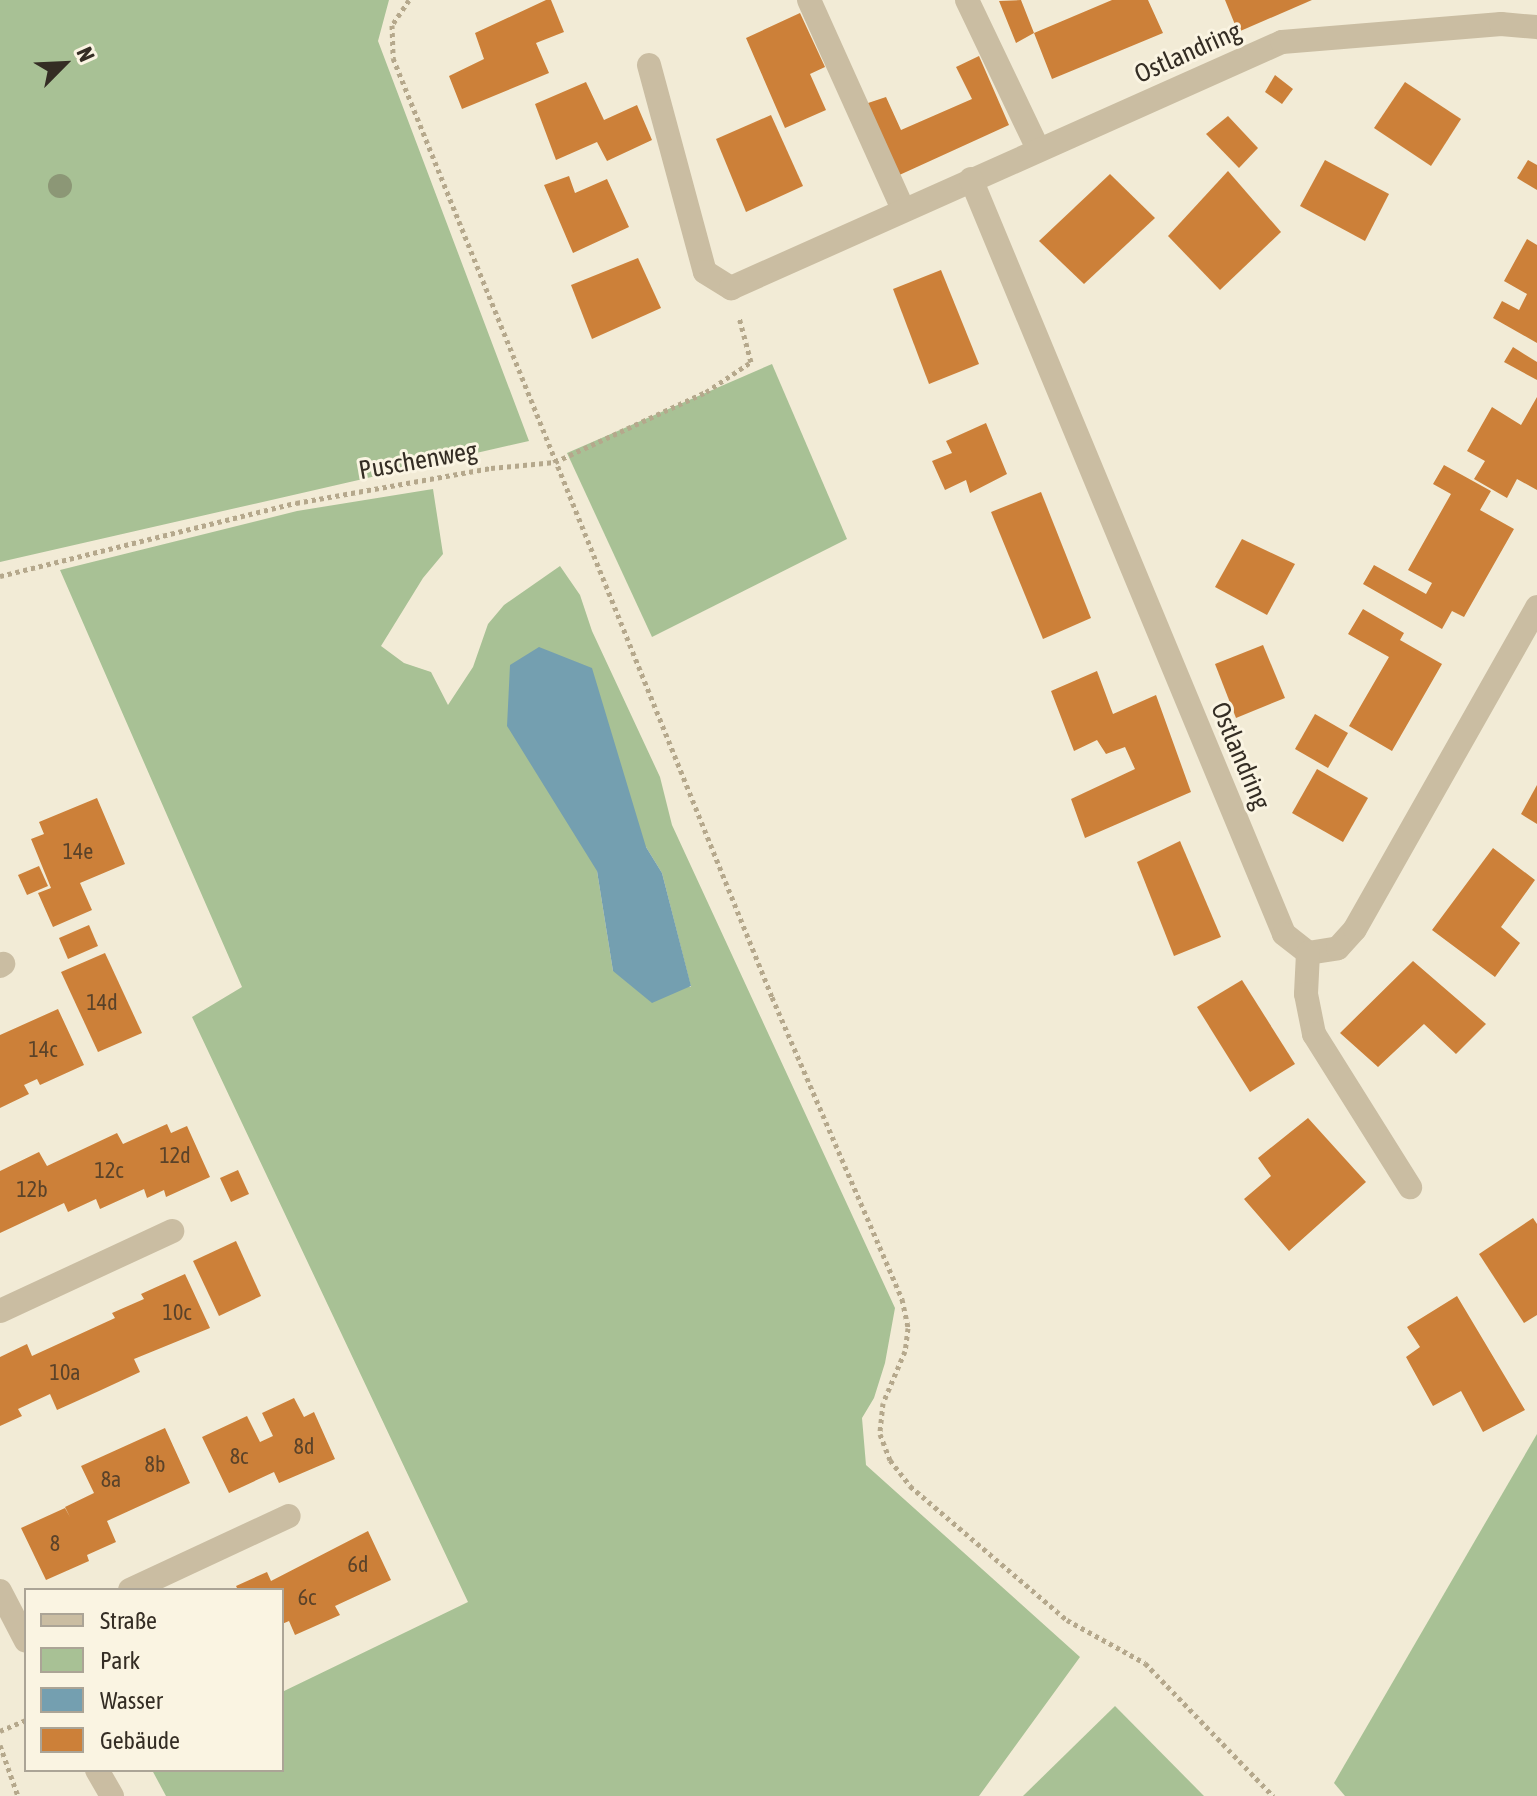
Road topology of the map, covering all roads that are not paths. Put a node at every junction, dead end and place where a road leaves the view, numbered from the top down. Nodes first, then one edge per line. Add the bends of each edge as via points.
1 (809, 0) edge
2 (967, 0) edge
3 (1537, 27) edge
4 (649, 65) dead end
5 (1038, 149) junction
6 (971, 179) junction
7 (903, 209) junction
8 (1537, 607) edge
9 (1308, 953) junction
10 (1410, 1187) dead end
11 (172, 1231) dead end
12 (0, 1311) edge
13 (289, 1516) dead end
14 (134, 1588) edge
15 (0, 1591) edge
16 (24, 1636) edge
17 (98, 1772) edge
18 (112, 1796) edge

1 - 7 street
2 - 5 street
3 - 5 street, Ostlandring via 1501,24 1282,42
4 - 7 street, Ostlandring via 705,272 731,288
5 - 6 street, Ostlandring
6 - 7 street, Ostlandring
6 - 9 street, Ostlandring via 1284,934
8 - 9 street via 1355,929 1338,948
9 - 10 street via 1306,994 1314,1034
11 - 12 street
13 - 14 street
15 - 16 street
17 - 18 street

